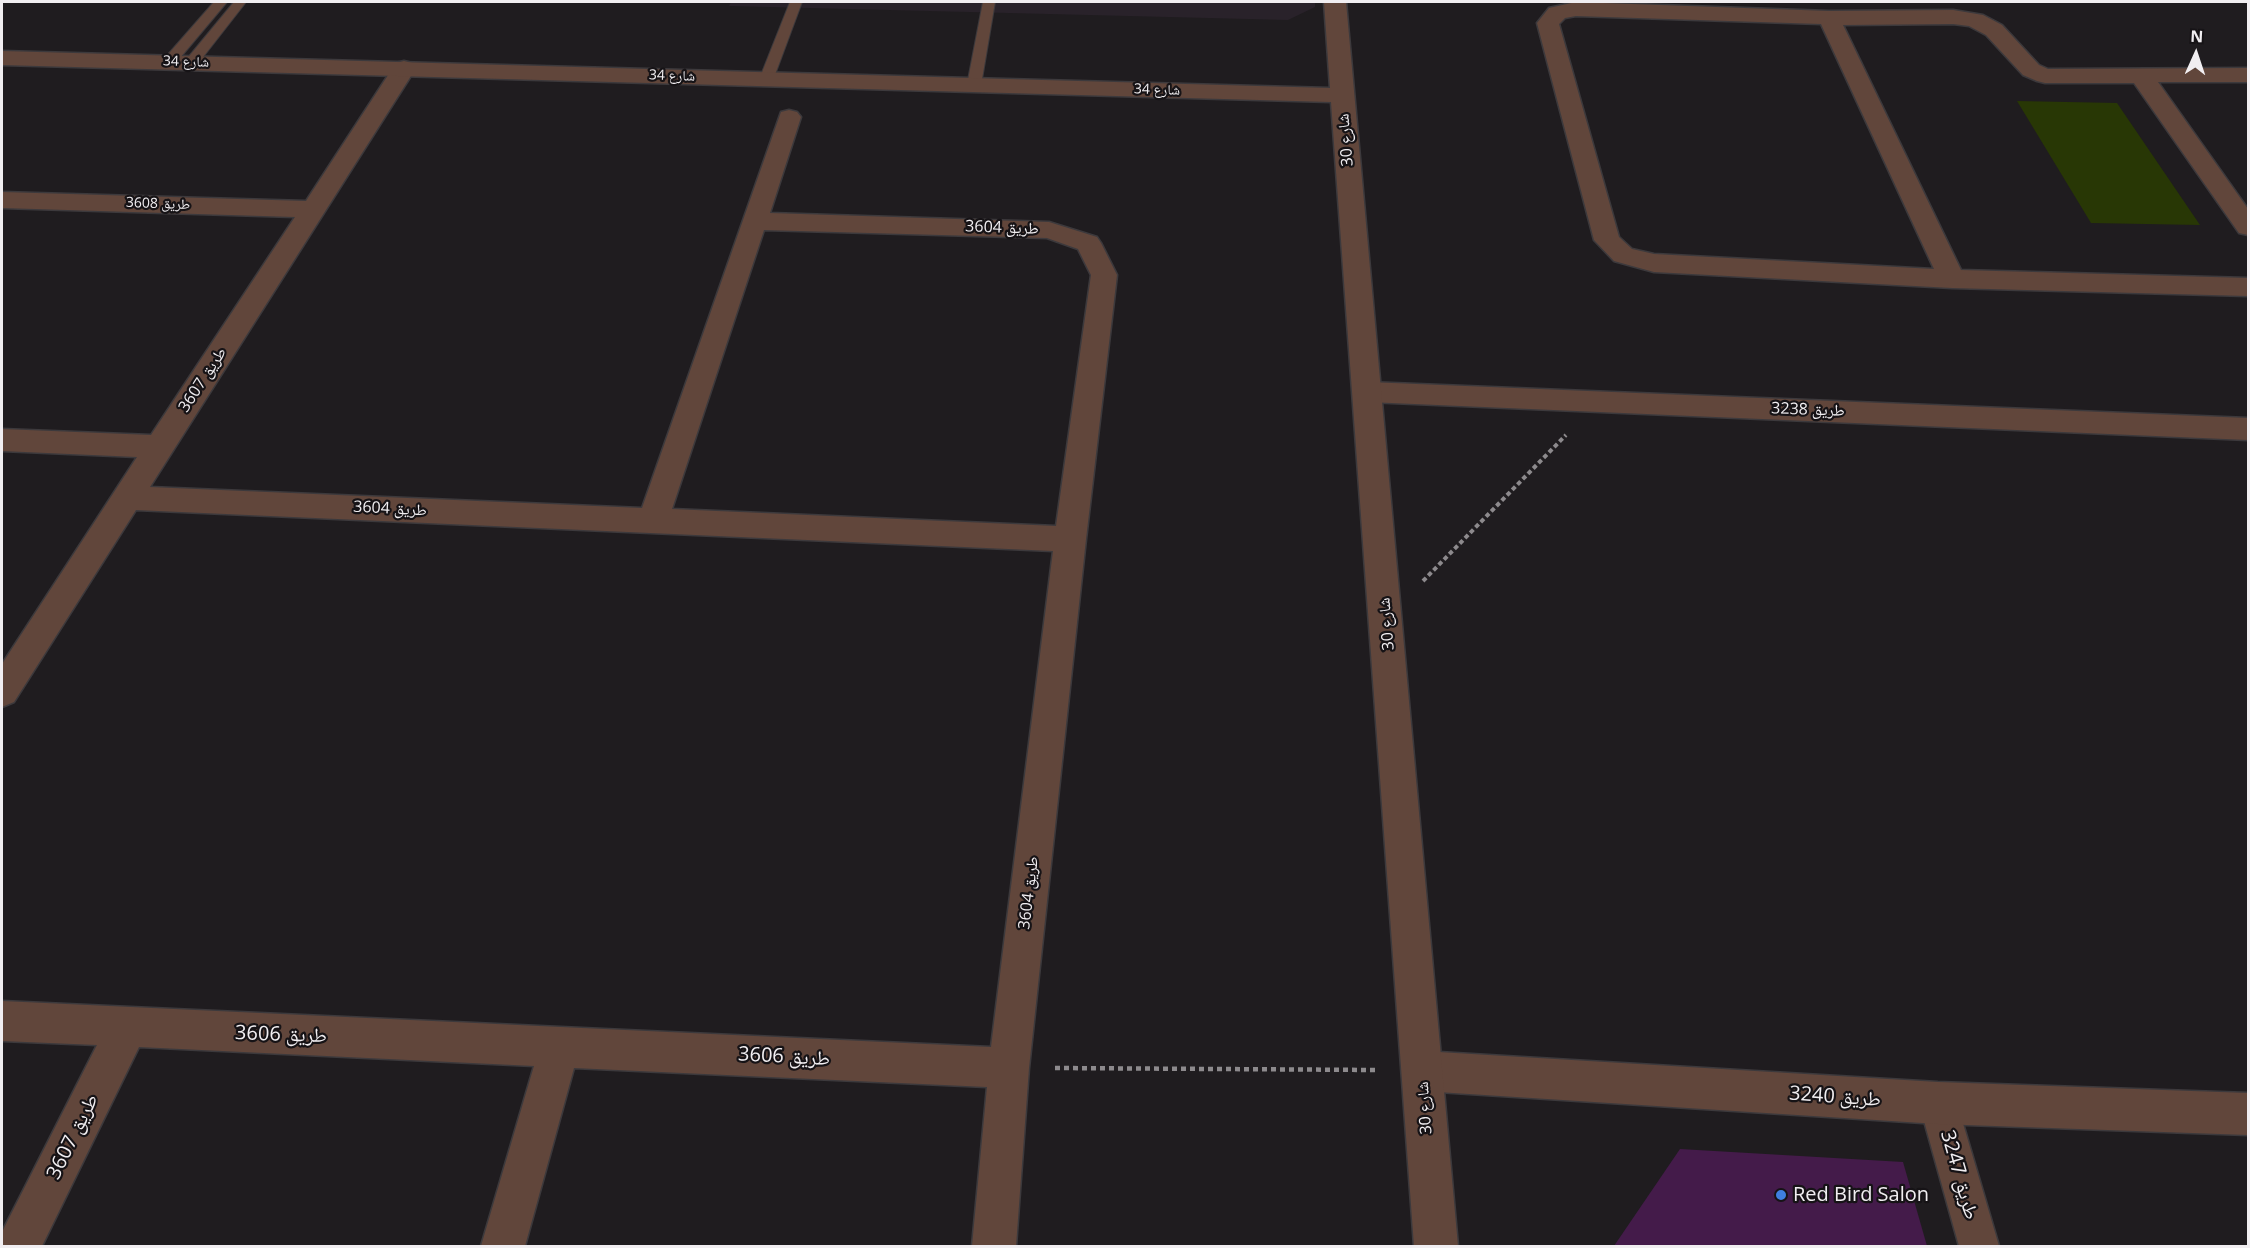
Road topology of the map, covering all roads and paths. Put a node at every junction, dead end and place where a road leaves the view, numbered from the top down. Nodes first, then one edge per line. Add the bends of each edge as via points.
1 (221, 2) edge
2 (240, 2) edge
3 (796, 2) edge
4 (989, 2) edge
5 (1335, 2) edge
6 (1829, 18) junction
7 (2, 58) edge
8 (180, 62) junction
9 (404, 68) junction
10 (2248, 75) edge
11 (2142, 77) junction
12 (766, 80) junction
13 (974, 85) junction
14 (1342, 95) junction
15 (789, 117) dead end
16 (2, 200) edge
17 (314, 209) junction
18 (756, 221) junction
19 (2248, 227) edge
20 (1952, 279) junction
21 (2248, 286) edge
22 (1368, 392) junction
23 (1599, 401) junction
24 (2248, 429) edge
25 (2, 440) edge
26 (160, 447) junction
27 (128, 498) junction
28 (653, 521) junction
29 (1070, 539) junction
30 (1386, 618) junction
31 (2, 692) edge
32 (2, 1021) edge
33 (127, 1028) junction
34 (560, 1046) junction
35 (1009, 1068) junction
36 (1422, 1071) junction
37 (1938, 1103) junction
38 (2248, 1114) edge
39 (19, 1246) edge
40 (503, 1246) edge
41 (994, 1246) edge
42 (1436, 1246) edge
43 (1979, 1246) edge

1 - 8 lane
2 - 8 lane
3 - 12 lane
4 - 13 lane
5 - 14 street, شارع 30
6 - 11 street via 1975,20 1994,30 2027,66 2045,76
6 - 20 street
6 - 20 street via 1576,9 1557,13 1548,23 1549,30 1607,240 1623,255 1654,263
7 - 8 street, شارع 34
8 - 9 street, شارع 34
9 - 12 street, شارع 34
9 - 17 street, طريق 3607
10 - 11 street
11 - 19 street
12 - 13 street, شارع 34
13 - 14 street, شارع 34
14 - 22 street, شارع 30
15 - 18 street
16 - 17 street, طريق 3608
17 - 26 street, طريق 3607
18 - 28 street
18 - 29 street, طريق 3604 via 1049,230 1088,243 1104,275
20 - 21 street
22 - 23 street, طريق 3238
22 - 30 street, شارع 30
23 - 24 street, طريق 3238
23 - 30 path
25 - 26 street
26 - 27 street, طريق 3607
27 - 28 street, طريق 3604
27 - 31 street, طريق 3607
28 - 29 street, طريق 3604
29 - 35 street, طريق 3604
30 - 36 street, شارع 30
32 - 33 street, طريق 3606
33 - 34 street, طريق 3606
33 - 39 street, طريق 3607
34 - 35 street, طريق 3606
34 - 40 street
35 - 36 path
35 - 41 street, طريق 3604
36 - 37 street, طريق 3240
36 - 42 street, شارع 30
37 - 38 street, طريق 3240
37 - 43 street, طريق 3247

